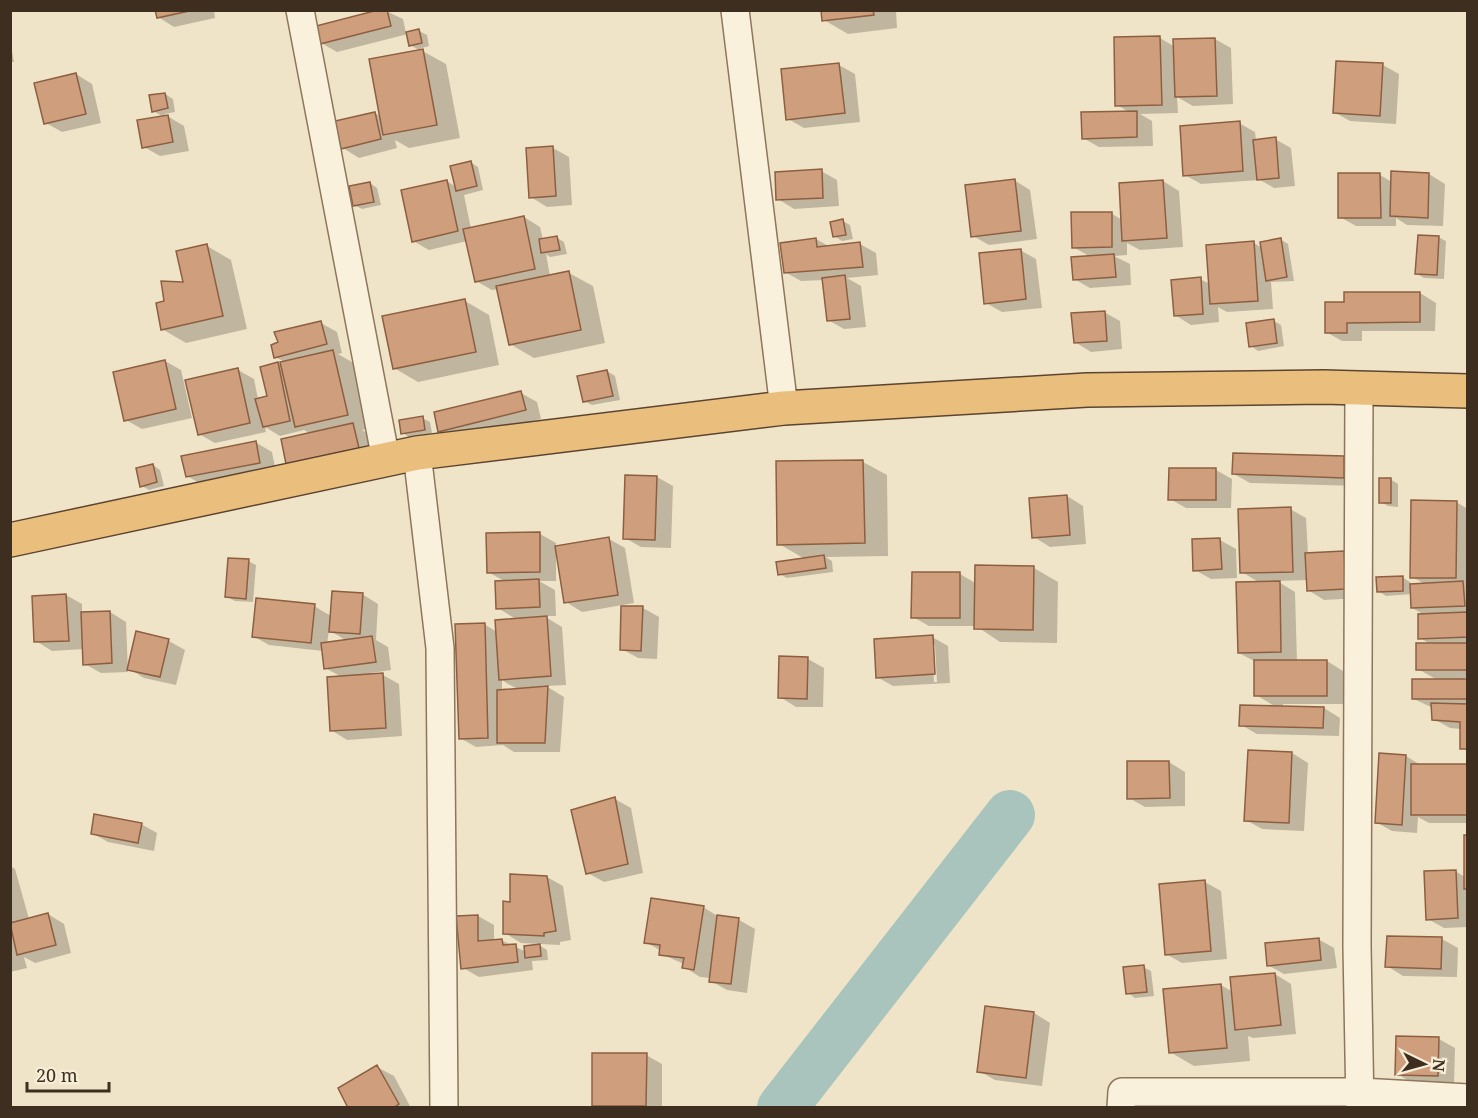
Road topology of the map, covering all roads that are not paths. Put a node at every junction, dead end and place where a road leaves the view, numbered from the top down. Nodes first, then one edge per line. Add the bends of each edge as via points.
1 (300, 10) edge
2 (735, 10) edge
3 (1359, 389) junction
4 (1467, 391) edge
5 (784, 408) junction
6 (417, 453) junction
7 (386, 460) junction
8 (10, 540) edge
9 (1467, 1098) edge
10 (1360, 1100) edge
11 (444, 1107) edge
12 (1121, 1107) edge

1 - 7 street
2 - 5 street
3 - 4 highway
3 - 5 highway via 1087,390
3 - 10 street
5 - 6 highway
6 - 7 highway
6 - 11 street via 440,648
7 - 8 highway
9 - 10 street
10 - 12 street via 1122,1092

